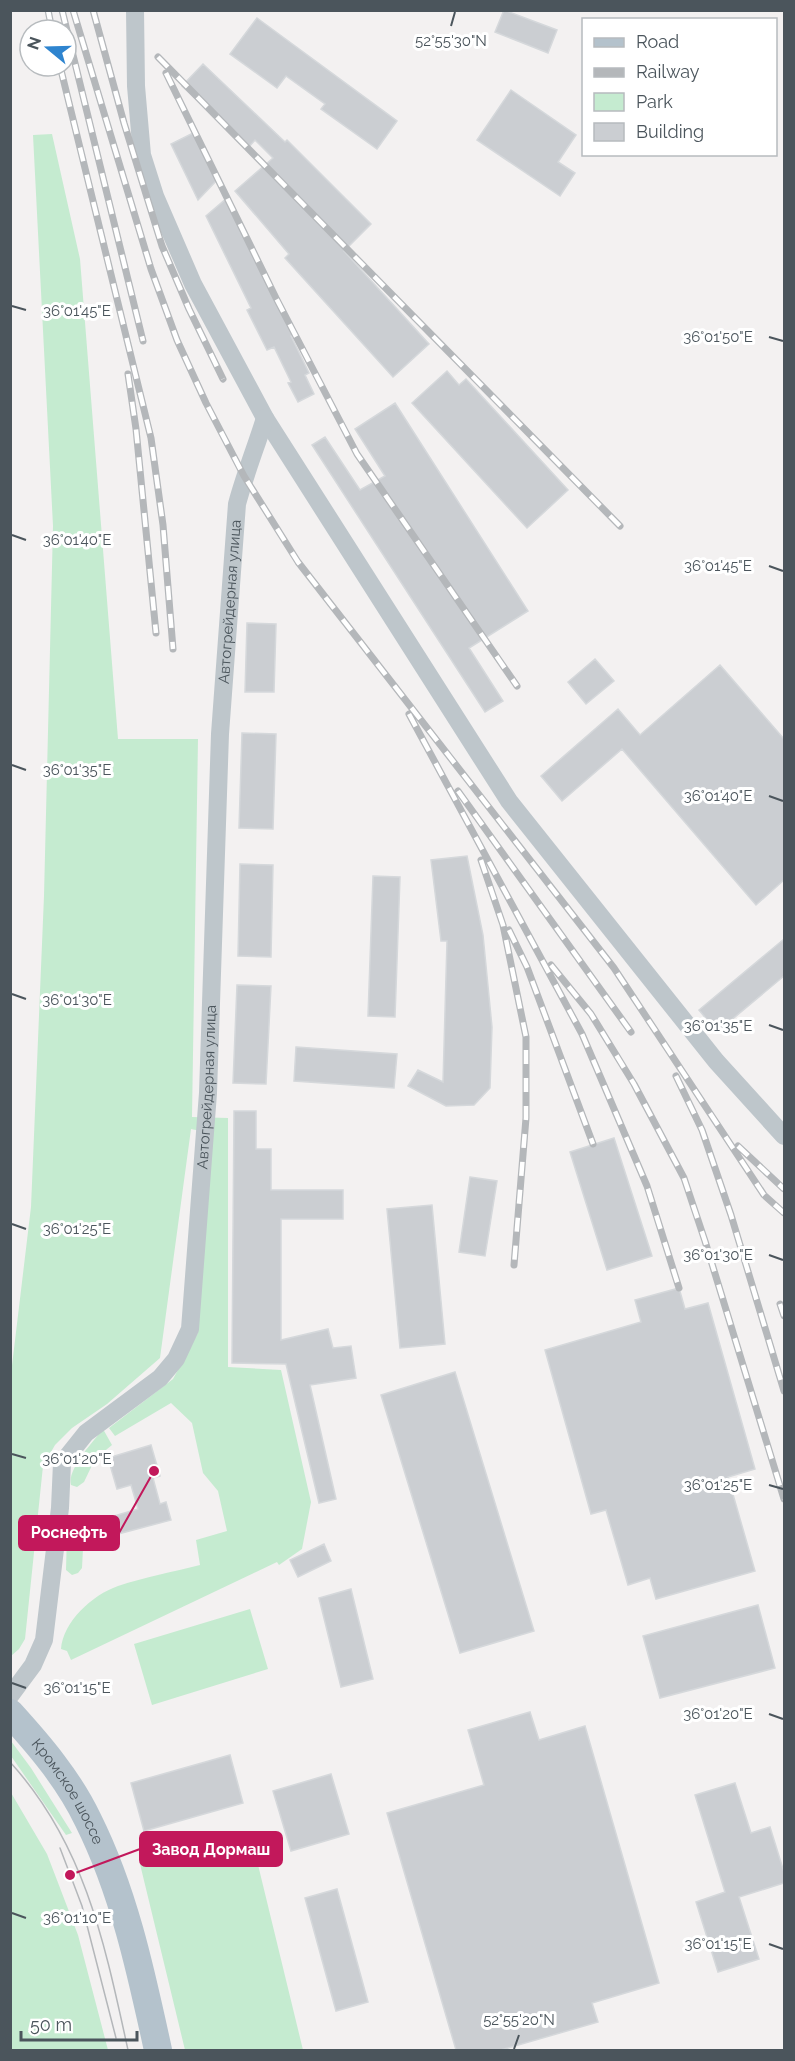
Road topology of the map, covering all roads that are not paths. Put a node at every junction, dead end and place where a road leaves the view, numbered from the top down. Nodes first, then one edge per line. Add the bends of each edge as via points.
1 (135, 10) edge
2 (265, 418) junction
3 (784, 1136) edge
4 (10, 1696) edge
5 (10, 1713) edge
6 (158, 2050) edge

1 - 2 street via 142,155 155,196 193,284
2 - 3 street via 509,801 716,1061
2 - 4 street, Автогрейдерная улица via 237,504 220,734 208,1093 190,1329 176,1359 160,1378 86,1433 62,1464 44,1640 33,1665
5 - 6 main road, Кромское шоссе via 60,1774 106,1858 138,1956

